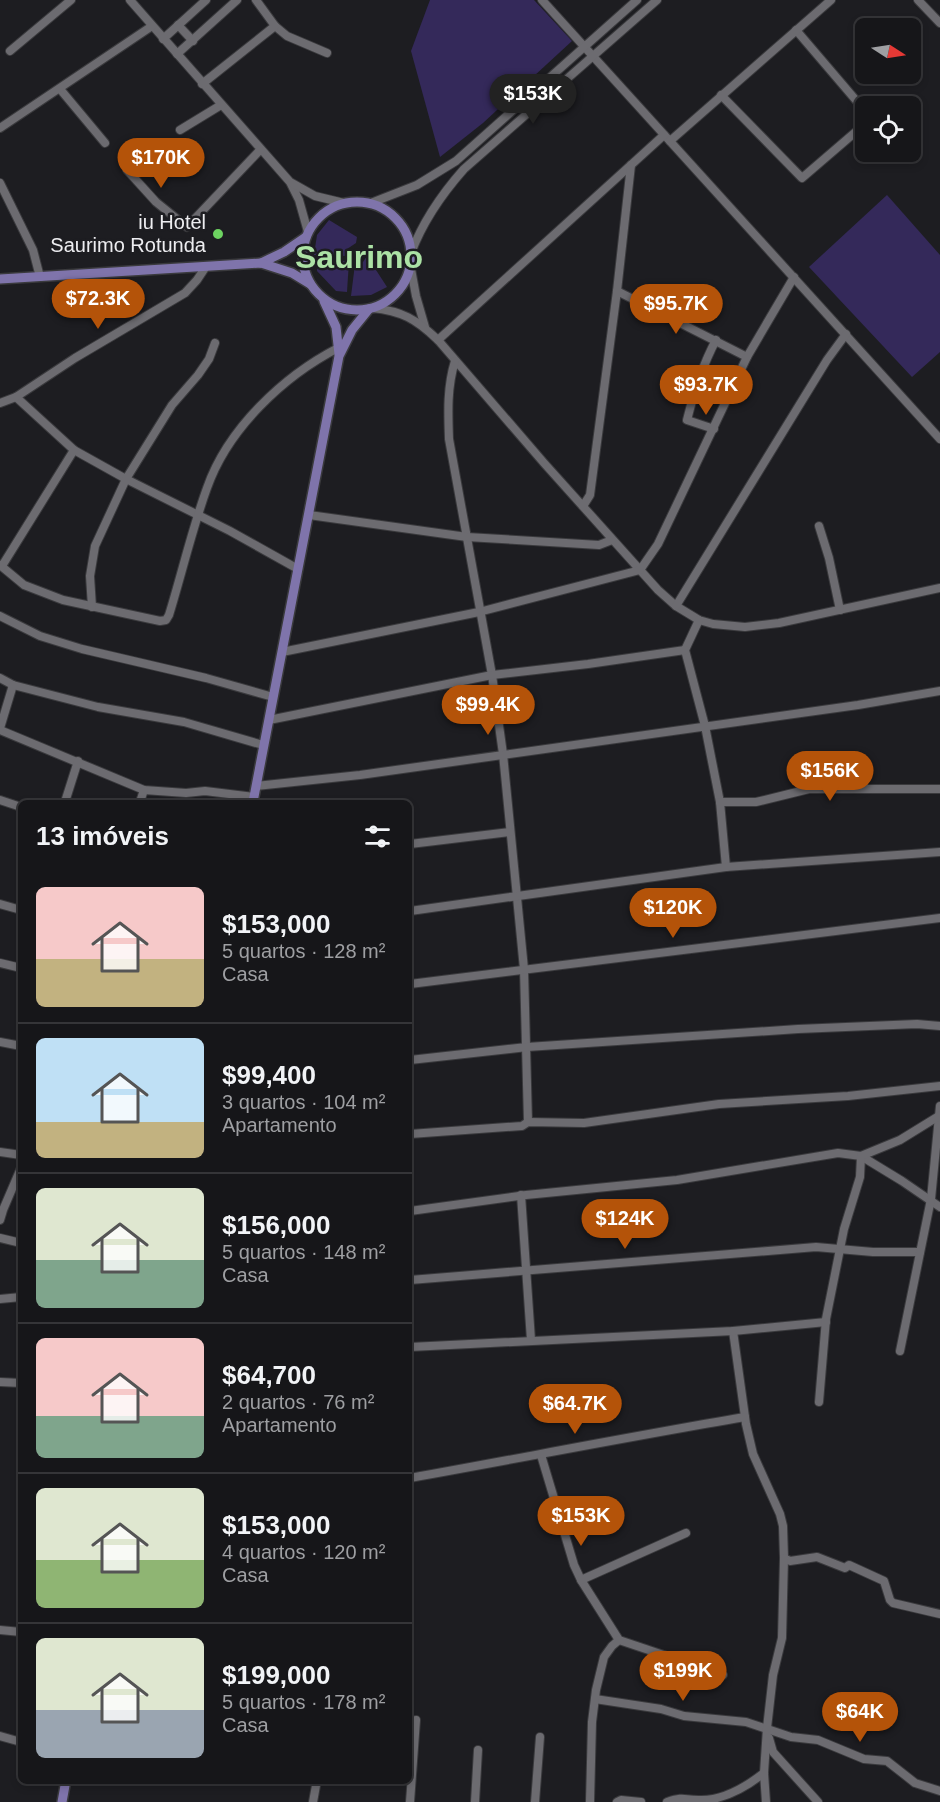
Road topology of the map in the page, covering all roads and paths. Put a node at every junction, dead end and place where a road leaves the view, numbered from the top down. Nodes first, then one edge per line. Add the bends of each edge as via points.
1 (71, 0) edge
2 (130, 0) edge
3 (206, 0) edge
4 (237, 0) edge
5 (256, 0) edge
6 (542, 0) edge
7 (637, 0) edge
8 (657, 0) edge
9 (831, 0) edge
10 (918, 0) edge
11 (940, 24) edge
12 (178, 25) junction
13 (152, 26) junction
14 (275, 26) junction
15 (796, 30) junction
16 (163, 39) junction
17 (193, 40) junction
18 (584, 47) junction
19 (10, 51) dead end
20 (327, 53) dead end
21 (177, 54) junction
22 (592, 57) junction
23 (202, 84) junction
24 (60, 89) junction
25 (721, 95) junction
26 (855, 99) edge
27 (221, 105) junction
28 (0, 128) edge
29 (180, 130) dead end
30 (855, 132) edge
31 (664, 135) junction
32 (670, 141) junction
33 (105, 143) dead end
34 (260, 150) junction
35 (456, 161) junction
36 (632, 165) junction
37 (464, 169) junction
38 (127, 170) dead end
39 (290, 182) junction
40 (0, 183) edge
41 (344, 202) junction
42 (371, 203) junction
43 (307, 234) junction
44 (411, 253) junction
45 (261, 263) junction
46 (205, 268) junction
47 (411, 268) junction
48 (40, 277) junction
49 (794, 277) junction
50 (0, 279) edge
51 (311, 285) junction
52 (617, 291) junction
53 (322, 297) junction
54 (371, 309) junction
55 (425, 327) junction
56 (846, 334) junction
57 (438, 340) junction
58 (716, 340) junction
59 (215, 343) dead end
60 (339, 352) junction
61 (747, 357) junction
62 (455, 361) junction
63 (16, 397) junction
64 (0, 404) edge
65 (714, 429) junction
66 (940, 439) edge
67 (74, 450) junction
68 (126, 479) junction
69 (583, 506) junction
70 (309, 514) junction
71 (198, 516) junction
72 (819, 526) dead end
73 (467, 537) junction
74 (612, 540) junction
75 (1, 566) edge
76 (298, 569) junction
77 (640, 570) junction
78 (940, 588) edge
79 (676, 606) junction
80 (92, 607) junction
81 (840, 610) junction
82 (479, 612) junction
83 (0, 616) edge
84 (699, 620) junction
85 (685, 650) junction
86 (282, 652) junction
87 (492, 675) junction
88 (0, 678) edge
89 (13, 685) junction
90 (940, 691) edge
91 (273, 697) junction
92 (269, 720) junction
93 (705, 726) junction
94 (0, 729) edge
95 (263, 745) junction
96 (503, 754) junction
97 (78, 761) junction
98 (256, 786) junction
99 (940, 789) edge
100 (144, 790) junction
101 (0, 800) edge
102 (65, 800) edge
103 (141, 800) edge
104 (253, 800) edge
105 (720, 802) junction
106 (18, 806) edge
107 (510, 832) junction
108 (412, 844) edge
109 (940, 852) edge
110 (726, 867) junction
111 (518, 896) junction
112 (0, 904) edge
113 (18, 909) edge
114 (412, 911) edge
115 (940, 918) edge
116 (0, 963) edge
117 (18, 967) edge
118 (524, 969) junction
119 (412, 984) edge
120 (940, 1026) edge
121 (0, 1042) edge
122 (18, 1045) edge
123 (527, 1047) junction
124 (412, 1060) edge
125 (940, 1086) edge
126 (940, 1106) edge
127 (939, 1116) edge
128 (528, 1122) junction
129 (412, 1134) edge
130 (0, 1152) edge
131 (18, 1155) edge
132 (861, 1156) junction
133 (18, 1175) edge
134 (521, 1196) junction
135 (931, 1199) junction
136 (940, 1206) edge
137 (412, 1211) edge
138 (0, 1220) edge
139 (0, 1238) edge
140 (18, 1243) edge
141 (840, 1250) junction
142 (920, 1252) junction
143 (526, 1271) junction
144 (412, 1280) edge
145 (18, 1297) edge
146 (0, 1299) edge
147 (826, 1322) junction
148 (733, 1331) junction
149 (531, 1340) junction
150 (412, 1347) edge
151 (900, 1351) dead end
152 (0, 1382) edge
153 (18, 1383) edge
154 (819, 1402) dead end
155 (745, 1417) junction
156 (541, 1455) junction
157 (412, 1478) edge
158 (686, 1533) dead end
159 (784, 1558) junction
160 (581, 1580) junction
161 (940, 1614) edge
162 (0, 1630) edge
163 (18, 1632) edge
164 (619, 1640) junction
165 (723, 1675) dead end
166 (595, 1699) junction
167 (416, 1720) dead end
168 (767, 1728) junction
169 (0, 1736) edge
170 (540, 1737) dead end
171 (18, 1741) edge
172 (478, 1750) dead end
173 (764, 1773) junction
174 (412, 1775) edge
175 (65, 1784) edge
176 (316, 1784) edge
177 (411, 1784) edge
178 (940, 1791) edge
179 (62, 1802) edge
180 (313, 1802) edge
181 (410, 1802) edge
182 (475, 1802) edge
183 (535, 1802) edge
184 (590, 1802) edge
185 (617, 1802) edge
186 (641, 1802) edge
187 (667, 1802) edge
188 (766, 1802) edge
189 (818, 1802) edge

1 - 19 street
2 - 13 street
3 - 12 street
4 - 17 street
5 - 14 street
6 - 18 street
7 - 18 street
8 - 22 street
9 - 15 street
10 - 11 street
12 - 16 street
12 - 17 street
13 - 16 street
13 - 24 street
14 - 20 street via 287,36
14 - 23 street
15 - 25 street
15 - 26 street
16 - 21 street
17 - 21 street
18 - 22 street
18 - 35 street
21 - 23 street
22 - 31 street
22 - 37 street
23 - 27 street
24 - 28 street
24 - 33 street
25 - 30 street via 802,178
25 - 32 street
27 - 29 street
27 - 34 street
31 - 32 street
31 - 36 street
32 - 49 street
34 - 38 street via 187,227 156,202
34 - 39 street
35 - 37 street
35 - 42 street via 417,185
36 - 52 street
36 - 57 street
37 - 44 street via 429,214
39 - 41 street via 315,196
39 - 43 street
40 - 48 street via 33,250
41 - 42 main road
41 - 43 main road via 323,213
42 - 44 main road via 395,216 409,240
43 - 45 main road
43 - 51 main road via 303,262
44 - 47 main road
45 - 46 main road
45 - 51 main road via 292,273
46 - 48 main road
46 - 63 street via 185,293
47 - 54 main road via 394,296
47 - 55 street
48 - 50 main road
49 - 56 street
49 - 61 street
51 - 53 main road
52 - 58 street
52 - 69 street via 590,495
53 - 54 main road via 344,309
53 - 60 main road via 336,327
54 - 55 street via 395,311
54 - 60 main road
55 - 57 street
56 - 66 street
56 - 79 street via 826,360
57 - 62 street
58 - 61 street
58 - 65 street via 706,358 687,420
59 - 68 street via 209,359 172,405
60 - 70 main road
60 - 71 street via 314,360 256,409 225,452 207,486
61 - 65 street
62 - 69 street
62 - 73 street via 447,405 449,439
63 - 64 street
63 - 67 street
65 - 77 street via 658,544
67 - 68 street
67 - 75 street
68 - 71 street
68 - 80 street via 95,546 90,576
69 - 74 street
70 - 73 street
70 - 76 main road
71 - 76 street
71 - 80 street via 166,620
72 - 81 street
73 - 74 street via 598,545
73 - 82 street
74 - 77 street
75 - 80 street via 24,585
76 - 86 main road
77 - 79 street
77 - 82 street
78 - 81 street
79 - 84 street
81 - 84 street via 762,626 727,626
82 - 86 street
82 - 87 street
83 - 91 street via 40,636 82,649
84 - 85 street
85 - 87 street
85 - 93 street
86 - 91 main road
87 - 92 street
87 - 96 street
88 - 89 street
89 - 94 street
89 - 95 street via 98,708 184,722
90 - 93 street
91 - 92 main road
92 - 95 main road
93 - 96 street
93 - 105 street
94 - 97 street
95 - 98 main road
96 - 98 street
96 - 107 street
97 - 100 street
97 - 102 street
98 - 104 main road
99 - 105 street via 808,789 756,802
100 - 103 street
100 - 104 street via 205,791
101 - 106 street
105 - 110 street
107 - 108 street
107 - 111 street
109 - 110 street
110 - 111 street
111 - 114 street
111 - 118 street
112 - 113 street
115 - 118 street
116 - 117 street
118 - 119 street
118 - 123 street
120 - 123 street via 798,1029
121 - 122 street
123 - 124 street
123 - 128 street
125 - 128 street via 719,1104 584,1123
126 - 127 street
127 - 132 street via 909,1135
127 - 135 street
128 - 129 street via 522,1126
130 - 131 street
132 - 134 street via 838,1153 677,1180
132 - 135 street
132 - 141 street via 860,1177
133 - 138 street
134 - 137 street
134 - 143 street
135 - 136 street
135 - 142 street
139 - 140 street
141 - 142 street
141 - 143 street via 816,1247
141 - 147 street
142 - 151 street
143 - 144 street
143 - 149 street
145 - 146 street
147 - 148 street
147 - 154 street
148 - 149 street
148 - 155 street
149 - 150 street
152 - 153 street
155 - 156 street
155 - 159 street via 753,1454 780,1514
156 - 157 street
156 - 160 street
158 - 160 street
159 - 161 street via 790,1561 818,1557 845,1568 849,1565 884,1581 893,1603
159 - 168 street via 782,1638
160 - 164 street
162 - 163 street
164 - 165 street
164 - 166 street via 604,1657
166 - 168 street
166 - 184 street
167 - 174 street
168 - 173 street
168 - 178 street via 791,1737 818,1740 864,1760 887,1761 915,1783
168 - 189 street via 772,1752
169 - 171 street
170 - 183 street
172 - 182 street
173 - 187 street via 745,1788 715,1798 682,1797
173 - 188 street
175 - 179 main road
176 - 180 street
177 - 181 street
185 - 186 street

